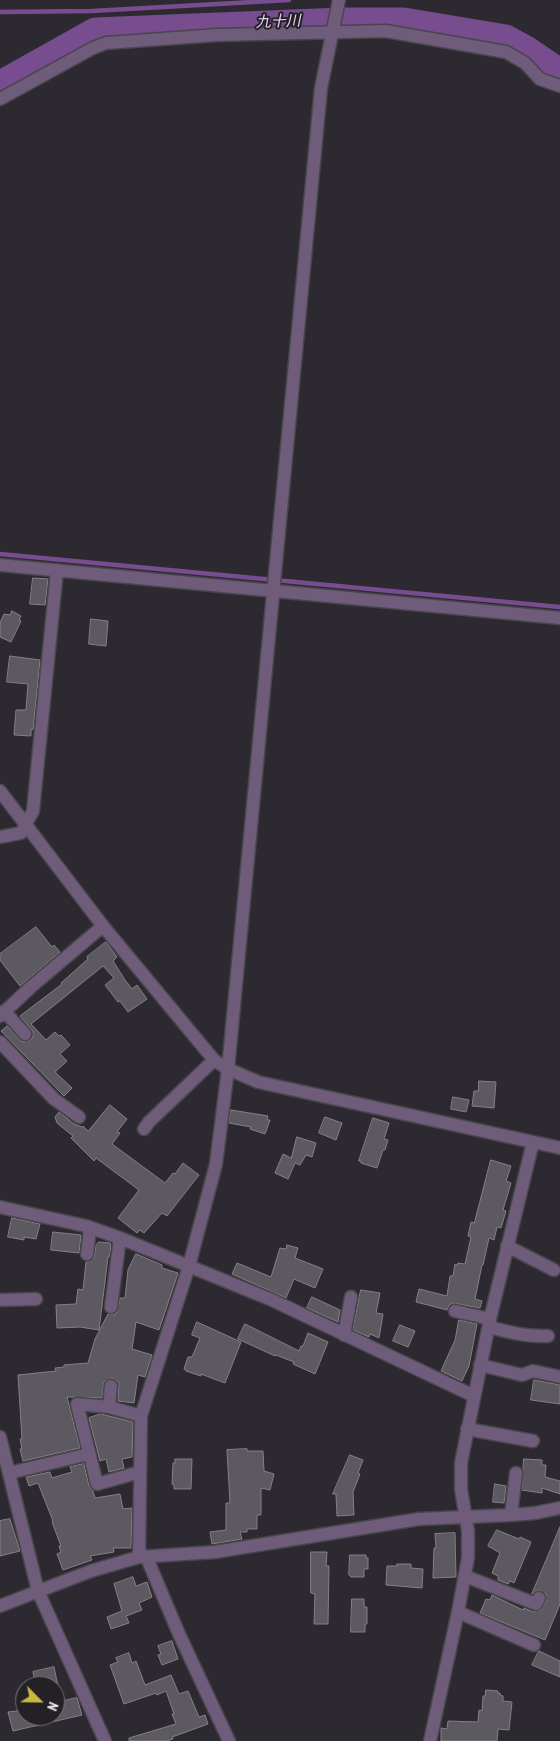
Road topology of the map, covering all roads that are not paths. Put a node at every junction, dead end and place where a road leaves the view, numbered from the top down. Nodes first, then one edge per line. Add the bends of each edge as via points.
1 (339, 0) edge
2 (333, 33) junction
3 (560, 86) edge
4 (0, 99) edge
5 (0, 565) edge
6 (57, 570) junction
7 (274, 591) junction
8 (560, 618) edge
9 (0, 791) edge
10 (26, 825) junction
11 (0, 838) edge
12 (103, 926) junction
13 (2, 1013) edge
14 (25, 1034) dead end
15 (0, 1042) edge
16 (214, 1060) junction
17 (228, 1069) junction
18 (79, 1117) dead end
19 (144, 1129) dead end
20 (533, 1142) junction
21 (560, 1148) edge
22 (0, 1207) edge
23 (90, 1228) junction
24 (120, 1238) junction
25 (507, 1246) junction
26 (88, 1254) dead end
27 (189, 1266) junction
28 (554, 1270) dead end
29 (36, 1298) dead end
30 (351, 1298) dead end
31 (0, 1300) edge
32 (111, 1307) dead end
33 (455, 1311) dead end
34 (489, 1323) junction
35 (344, 1335) junction
36 (548, 1336) dead end
37 (480, 1365) junction
38 (560, 1377) edge
39 (111, 1386) dead end
40 (474, 1396) junction
41 (109, 1407) junction
42 (142, 1416) junction
43 (467, 1429) junction
44 (0, 1440) edge
45 (533, 1441) dead end
46 (89, 1454) junction
47 (140, 1472) junction
48 (9, 1473) junction
49 (516, 1473) dead end
50 (560, 1508) edge
51 (511, 1515) junction
52 (465, 1517) junction
53 (143, 1556) junction
54 (465, 1576) junction
55 (38, 1591) junction
56 (539, 1598) dead end
57 (0, 1606) edge
58 (458, 1612) junction
59 (534, 1644) dead end
60 (104, 1741) edge
61 (229, 1741) edge
62 (430, 1741) edge

1 - 2 street
2 - 3 street via 386,31 506,52 524,63 540,79
2 - 4 street via 217,35 106,42
2 - 7 street via 321,88
5 - 6 street
6 - 7 street
6 - 10 street via 33,811
7 - 8 street
7 - 17 street
9 - 10 street
10 - 11 street via 21,833
10 - 12 street
12 - 13 street
12 - 16 street
13 - 14 street
15 - 18 street via 54,1099
16 - 17 street
16 - 19 street
17 - 20 street via 258,1082
17 - 27 street via 216,1164
20 - 21 street
20 - 25 street
22 - 23 street
23 - 24 street
23 - 26 street
24 - 27 street
24 - 32 street
25 - 28 street
25 - 34 street
27 - 35 street via 272,1300
27 - 42 street
29 - 31 street
30 - 35 street
33 - 34 street
34 - 36 street via 517,1335
34 - 37 street
35 - 40 street
37 - 38 street via 522,1375 533,1371
37 - 40 street
39 - 41 street
40 - 43 street
41 - 42 street
41 - 46 street via 77,1404
42 - 47 street
43 - 45 street
43 - 52 street via 461,1463
44 - 48 street
46 - 47 street via 97,1484
46 - 48 street
47 - 53 street
48 - 55 street
49 - 51 street
50 - 51 street
51 - 52 street
52 - 53 street via 420,1519 215,1552
52 - 54 street via 468,1531
53 - 55 street
53 - 61 street
54 - 56 street via 536,1604
54 - 58 street
55 - 57 street
55 - 60 street
58 - 59 street
58 - 62 street

